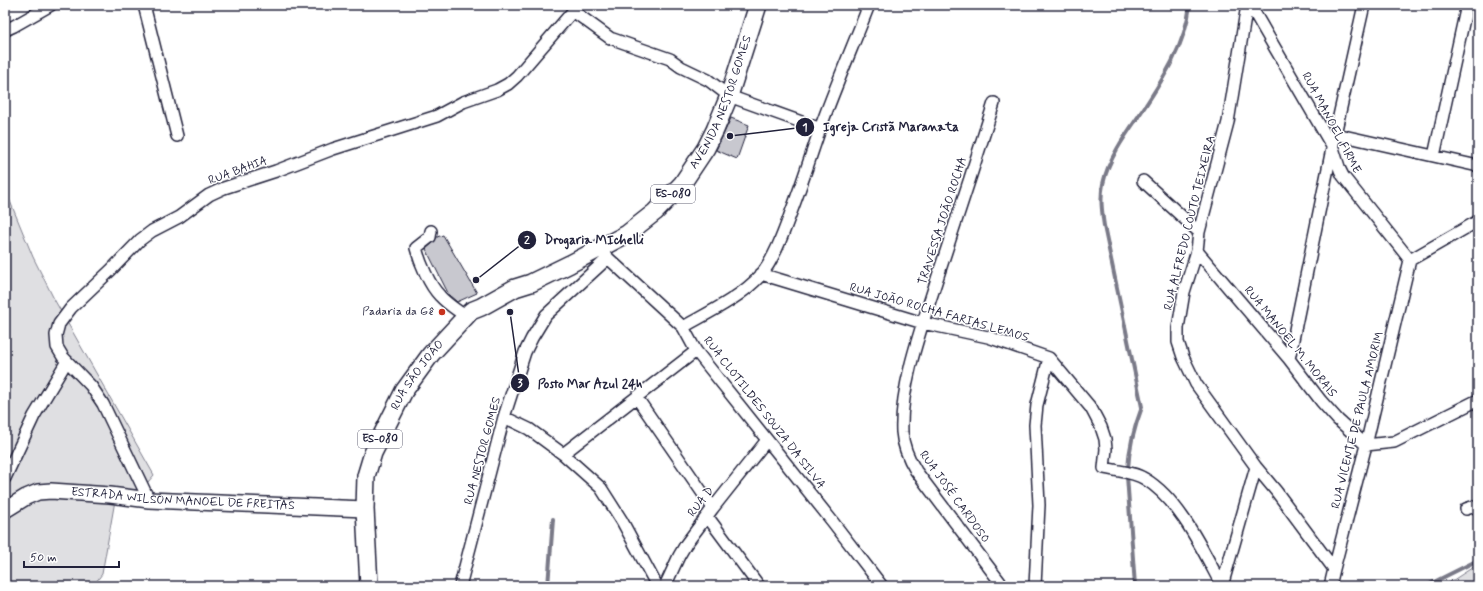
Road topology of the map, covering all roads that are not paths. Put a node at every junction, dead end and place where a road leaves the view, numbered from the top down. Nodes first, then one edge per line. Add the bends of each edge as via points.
1 (51, 5) edge
2 (144, 5) edge
3 (758, 5) edge
4 (869, 5) edge
5 (1247, 5) edge
6 (1250, 5) edge
7 (1364, 5) edge
8 (1467, 5) edge
9 (575, 8) edge
10 (5, 30) edge
11 (728, 96) junction
12 (994, 103) dead end
13 (821, 129) junction
14 (1335, 134) junction
15 (177, 136) dead end
16 (1333, 148) junction
17 (1434, 156) junction
18 (1478, 166) edge
19 (1143, 181) dead end
20 (1478, 221) edge
21 (431, 230) dead end
22 (1200, 232) junction
23 (1197, 251) junction
24 (602, 254) junction
25 (1410, 260) junction
26 (761, 274) junction
27 (465, 316) junction
28 (923, 323) junction
29 (683, 327) junction
30 (696, 351) junction
31 (1049, 358) junction
32 (1289, 359) junction
33 (67, 361) junction
34 (637, 398) junction
35 (1477, 399) edge
36 (504, 417) junction
37 (767, 440) junction
38 (1366, 445) junction
39 (563, 454) junction
40 (1256, 467) junction
41 (5, 478) edge
42 (149, 500) junction
43 (1478, 505) edge
44 (365, 509) junction
45 (1466, 509) dead end
46 (5, 510) edge
47 (710, 512) junction
48 (1334, 569) junction
49 (369, 586) edge
50 (460, 586) edge
51 (657, 586) edge
52 (665, 586) edge
53 (759, 586) edge
54 (882, 586) edge
55 (1003, 586) edge
56 (1035, 586) edge
57 (1222, 586) edge
58 (1330, 586) edge

1 - 10 street
2 - 15 street
3 - 11 main road, AVENIDA NESTOR GOMES / ES-080
4 - 13 street
5 - 22 street, RUA ALFREDO COUTO TEIXEIRA via 1228,122
6 - 16 street, RUA MANOEL FIRME
7 - 14 street
8 - 17 street
9 - 11 street via 610,38 670,60 708,80
9 - 33 street, RUA BAHIA via 517,76 497,90 463,102 437,116 333,149 224,188 152,231 140,240 59,324 56,335 57,347
11 - 13 street
11 - 24 main road, AVENIDA NESTOR GOMES / ES-080 via 706,148 682,184 649,217
12 - 28 street, TRAVESSA JOÃO ROCHA
13 - 26 street via 784,233
14 - 16 street
14 - 17 street, RUA MANOEL FIRME
16 - 25 street, RUA MANOEL FIRME via 1343,176
16 - 32 street
17 - 18 street, RUA MANOEL FIRME
19 - 22 street
20 - 25 street
21 - 27 street via 430,237 416,248 418,254 432,286 440,296
22 - 23 street, RUA ALFREDO COUTO TEIXEIRA
23 - 32 street, RUA MANOEL M. MORAIS
23 - 40 street, RUA ALFREDO COUTO TEIXEIRA via 1184,292 1178,342 1196,384
24 - 27 main road, RUA SÃO JOÃO / ES-080 via 515,288
24 - 29 street, RUA CLOTILDES SOUZA DA SILVA
24 - 36 street, RUA NESTOR GOMES via 539,325 525,352
25 - 38 street, RUA VICENTE DE PAULA AMORIM
26 - 28 street, RUA JOÃO ROCHA FARIAS LEMOS
26 - 29 street via 721,306
27 - 44 main road, RUA SÃO JOÃO / ES-080 via 431,354 404,391 370,461 366,476
28 - 31 street, RUA JOÃO ROCHA FARIAS LEMOS via 988,337
28 - 55 street, RUA JOSÉ CARDOSO via 908,380 902,424 903,445 916,471
29 - 30 street, RUA CLOTILDES SOUZA DA SILVA
30 - 34 street
30 - 37 street, RUA CLOTILDES SOUZA DA SILVA
31 - 56 street via 1037,405 1035,425 1039,505
31 - 57 street via 1091,408 1101,427 1106,449 1104,468 1145,478 1164,495 1176,508
32 - 38 street, RUA MANOEL M. MORAIS via 1338,420
33 - 41 street via 34,416
33 - 42 street, RUA BAHIA via 91,386 103,404
34 - 39 street
34 - 47 street
35 - 38 street via 1394,442
36 - 39 street via 529,429
36 - 50 street, RUA NESTOR GOMES
37 - 47 street, RUA D
37 - 54 street, RUA CLOTILDES SOUZA DA SILVA
38 - 48 street, RUA VICENTE DE PAULA AMORIM
39 - 51 street via 601,488
40 - 48 street, RUA ALFREDO COUTO TEIXEIRA
40 - 57 street
42 - 44 street, ESTRADA WILSON MANOEL DE FREITAS
42 - 46 street, ESTRADA WILSON MANOEL DE FREITAS via 51,491 26,496
43 - 45 street
44 - 49 main road, RUA SÃO JOÃO / ES-080
47 - 52 street, RUA D via 679,556
47 - 53 street
48 - 58 street, RUA VICENTE DE PAULA AMORIM

